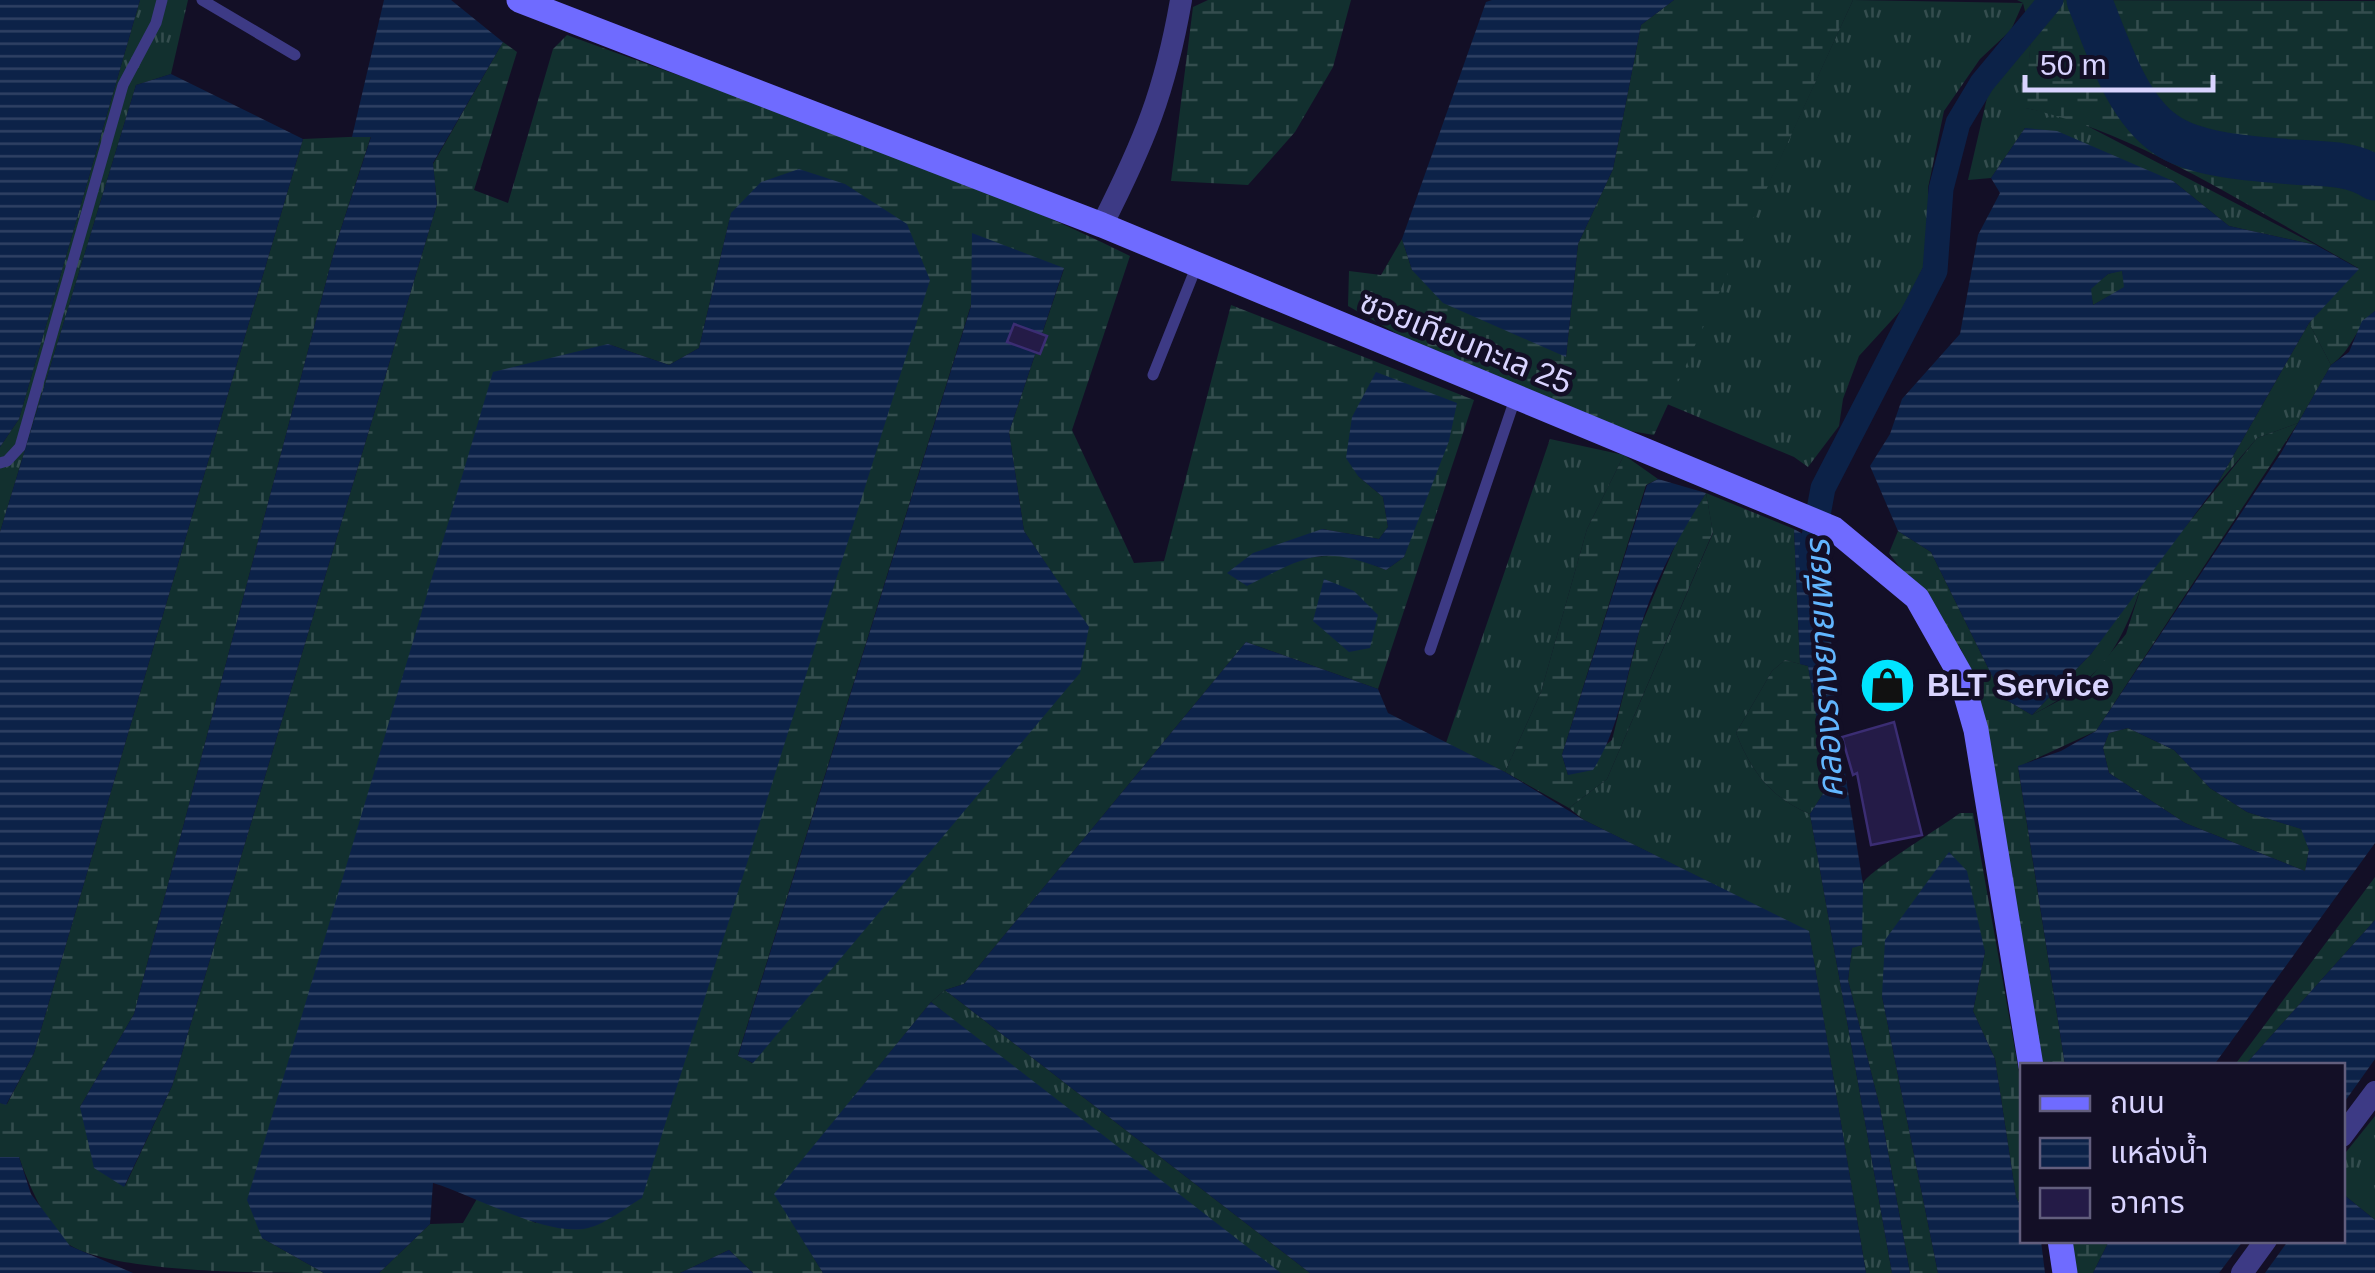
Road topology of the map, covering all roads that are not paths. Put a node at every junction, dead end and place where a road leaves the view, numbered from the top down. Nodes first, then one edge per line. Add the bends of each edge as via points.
1 (162, 0) edge
2 (202, 0) edge
3 (521, 0) edge
4 (1181, 0) edge
5 (295, 55) dead end
6 (1110, 228) junction
7 (1197, 266) junction
8 (1153, 376) dead end
9 (1515, 399) junction
10 (0, 463) edge
11 (1430, 650) dead end
12 (2031, 1063) edge
13 (2375, 1092) edge
14 (2345, 1132) edge
15 (2060, 1243) edge
16 (2264, 1243) edge
17 (2065, 1273) edge
18 (2242, 1273) edge

1 - 10 lane via 124,84 20,446
2 - 5 lane
3 - 6 street, ซอยเทียนทะเล 25
4 - 6 street via 1161,97
6 - 7 street, ซอยเทียนทะเล 25
7 - 8 lane
7 - 9 street, ซอยเทียนทะเล 25
9 - 11 lane
9 - 12 street, ซอยเทียนทะเล 25 via 1834,529 1918,598 1960,674 1976,730
13 - 14 street
15 - 17 street
16 - 18 street

